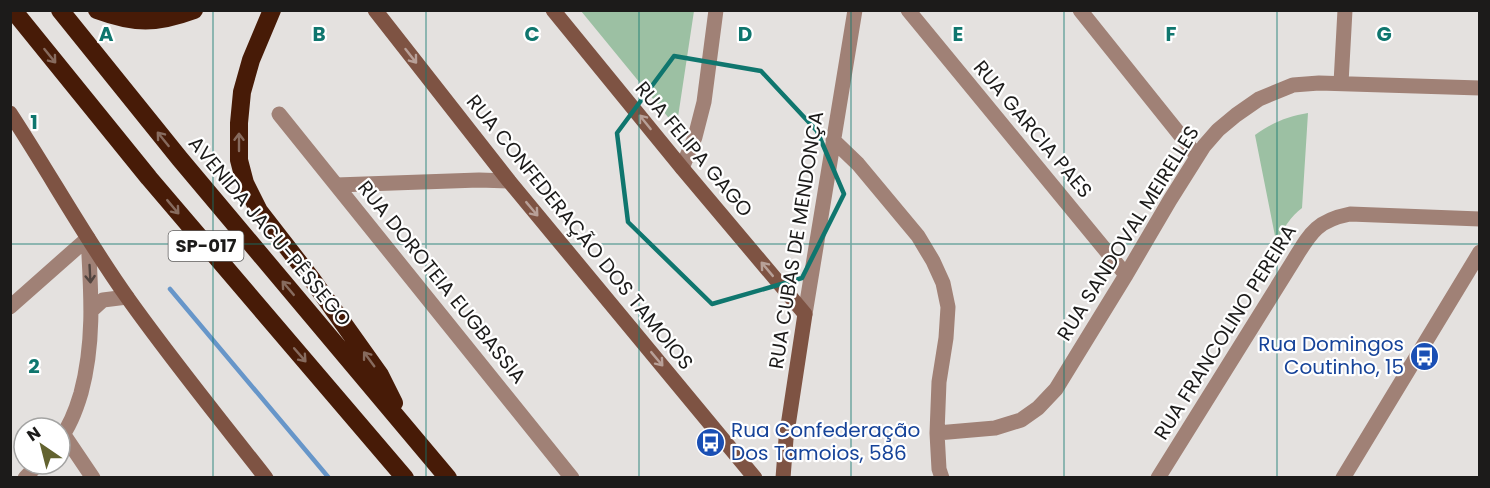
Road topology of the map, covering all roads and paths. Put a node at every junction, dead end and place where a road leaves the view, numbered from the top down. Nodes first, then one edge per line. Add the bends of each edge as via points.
1 (13, 10) edge
2 (60, 10) edge
3 (98, 10) edge
4 (194, 10) edge
5 (272, 10) edge
6 (375, 10) edge
7 (553, 10) edge
8 (716, 10) edge
9 (855, 10) edge
10 (908, 10) edge
11 (1080, 10) edge
12 (1345, 10) edge
13 (1341, 83) junction
14 (1479, 88) edge
15 (279, 114) dead end
16 (12, 120) edge
17 (832, 140) junction
18 (1197, 156) junction
19 (682, 168) junction
20 (509, 181) junction
21 (336, 185) junction
22 (1479, 219) edge
23 (88, 238) junction
24 (1479, 252) edge
25 (1126, 274) junction
26 (127, 297) junction
27 (10, 307) edge
28 (92, 310) junction
29 (804, 314) junction
30 (72, 418) edge
31 (407, 429) junction
32 (937, 433) junction
33 (72, 450) edge
34 (93, 477) edge
35 (266, 477) edge
36 (405, 477) edge
37 (448, 477) edge
38 (572, 477) edge
39 (755, 477) edge
40 (783, 477) edge
41 (942, 477) edge
42 (1158, 477) edge
43 (1343, 477) edge

1 -> 36 highway, SP-017 via 149,178
31 -> 2 highway, AVENIDA JACU-PÊSSEGO / SP-017
3 - 4 highway via 116,17 152,21
31 -> 5 highway via 380,375 259,210 245,183 239,160 242,92
6 -> 20 main road, RUA CONFEDERAÇÃO DOS TAMOIOS
19 -> 7 main road, RUA FELIPA GAGO
8 - 19 street via 704,102
9 - 17 street, RUA CUBAS DE MENDONÇA
10 - 25 street, RUA GARCIA PAES
11 - 18 street
12 - 13 street
13 - 14 street, RUA SANDOVAL MEIRELLES
13 - 18 street, RUA SANDOVAL MEIRELLES via 1293,85 1258,99 1218,130
15 - 21 street, RUA DOROTEIA EUGBASSIA
16 - 23 main road
17 - 29 street, RUA CUBAS DE MENDONÇA
17 - 32 street via 858,164 918,236 943,283 948,307
18 - 25 street, RUA SANDOVAL MEIRELLES
29 -> 19 main road, RUA FELIPA GAGO
20 - 21 street
20 -> 39 main road, RUA CONFEDERAÇÃO DOS TAMOIOS
21 - 38 street, RUA DOROTEIA EUGBASSIA
22 - 42 street, RUA FRANCOLINO PEREIRA via 1350,214 1324,222 1309,236
23 - 26 main road
23 - 27 street
23 -> 28 street
24 - 43 street
25 - 32 street, RUA SANDOVAL MEIRELLES via 1056,389 1038,408 1021,420 994,428
26 - 28 street via 104,300
26 - 35 main road
28 - 30 street via 87,372
29 - 40 main road, RUA CUBAS DE MENDONÇA
31 - 37 highway, AVENIDA JACU-PÊSSEGO / SP-017
32 - 41 street
33 - 34 street

